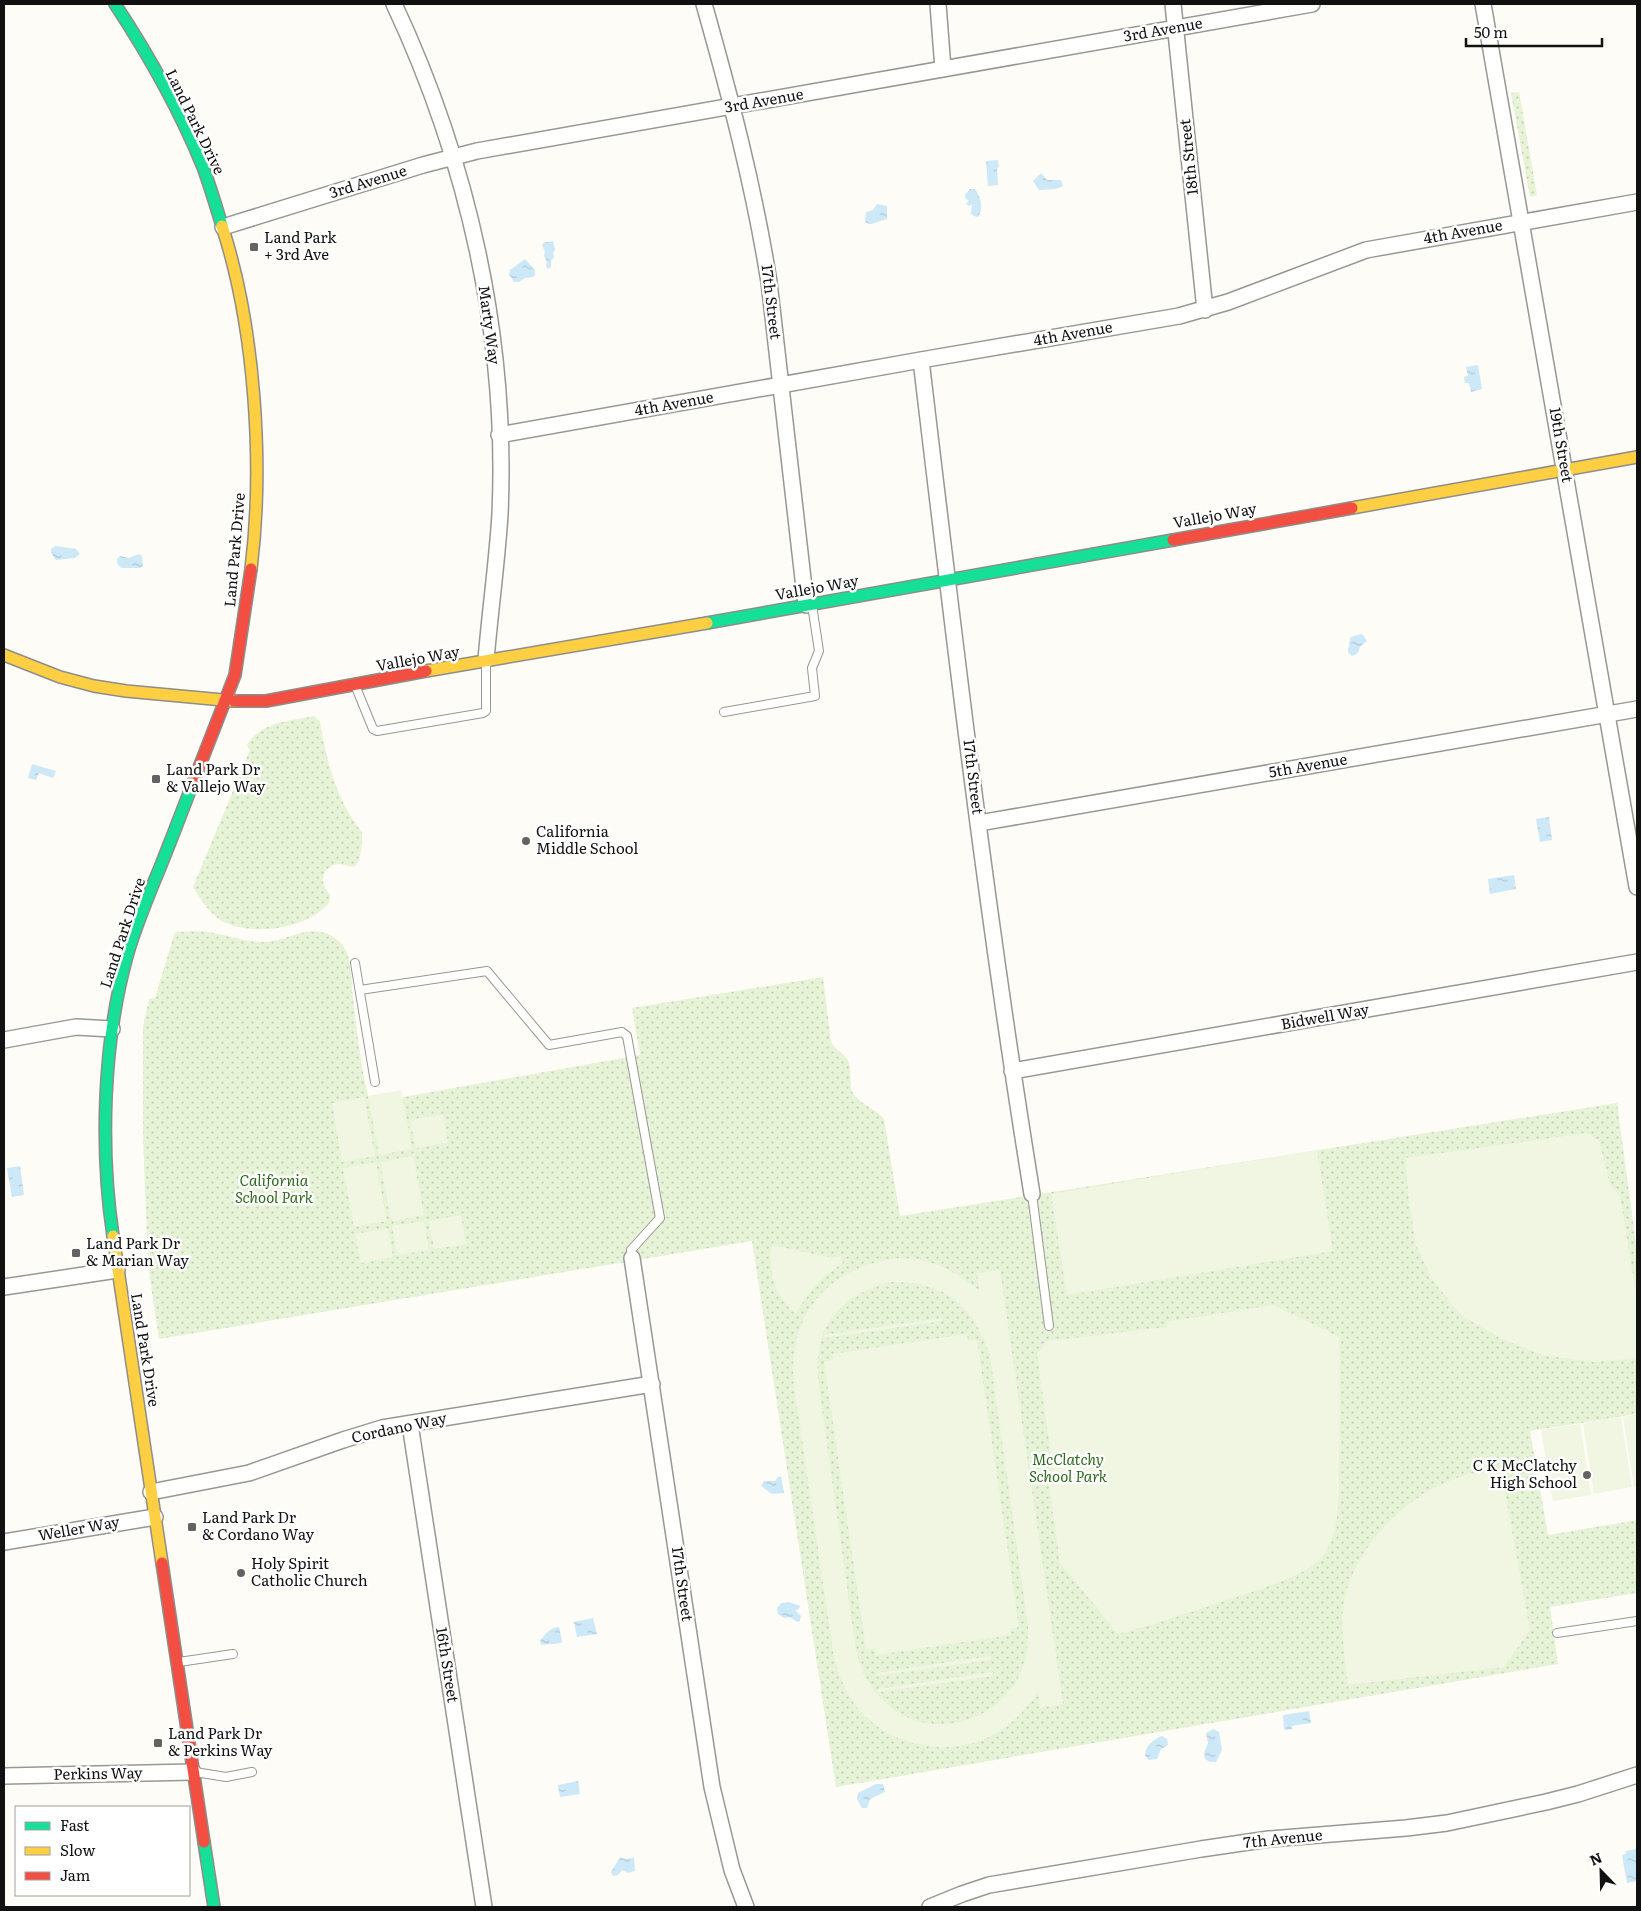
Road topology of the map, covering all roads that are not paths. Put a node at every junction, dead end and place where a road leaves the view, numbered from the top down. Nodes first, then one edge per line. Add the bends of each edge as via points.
1 (115, 4) edge
2 (394, 4) edge
3 (704, 4) edge
4 (938, 4) edge
5 (1174, 4) edge
6 (1312, 4) edge
7 (1483, 4) edge
8 (1176, 28) junction
9 (944, 69) junction
10 (732, 106) junction
11 (454, 156) junction
12 (1637, 202) edge
13 (1522, 222) junction
14 (223, 227) junction
15 (1205, 310) junction
16 (921, 360) junction
17 (780, 385) junction
18 (500, 436) junction
19 (1637, 457) edge
20 (1565, 469) junction
21 (948, 579) junction
22 (809, 604) junction
23 (4, 656) edge
24 (486, 660) junction
25 (355, 686) junction
26 (225, 701) junction
27 (1637, 709) edge
28 (724, 712) dead end
29 (1607, 714) junction
30 (979, 824) junction
31 (1637, 887) edge
32 (1637, 962) edge
33 (355, 963) dead end
34 (360, 990) junction
35 (112, 1029) junction
36 (4, 1040) edge
37 (1012, 1071) junction
38 (375, 1082) dead end
39 (1032, 1194) joint
40 (632, 1258) joint
41 (117, 1270) junction
42 (4, 1287) edge
43 (1049, 1326) dead end
44 (652, 1384) junction
45 (410, 1424) junction
46 (151, 1492) junction
47 (155, 1517) junction
48 (4, 1542) edge
49 (1637, 1621) edge
50 (1557, 1633) dead end
51 (234, 1654) dead end
52 (176, 1662) junction
53 (193, 1772) junction
54 (252, 1772) dead end
55 (1637, 1775) edge
56 (4, 1776) edge
57 (214, 1907) edge
58 (484, 1907) edge
59 (746, 1907) edge
60 (930, 1907) edge

1 - 14 main road, Land Park Drive via 188,135
2 - 11 street, Marty Way via 424,71
3 - 10 street, 17th Street
4 - 9 street
5 - 8 street, 18th Street
6 - 8 street, 3rd Avenue
7 - 13 street, 19th Street
8 - 9 street, 3rd Avenue
8 - 15 street, 18th Street
9 - 10 street, 3rd Avenue
10 - 11 street, 3rd Avenue
10 - 17 street, 17th Street via 761,232
11 - 14 street, 3rd Avenue
11 - 18 street, Marty Way via 488,313
12 - 13 street, 4th Avenue
13 - 15 street, 4th Avenue via 1366,250
13 - 20 street, 19th Street
14 - 26 main road, Land Park Drive via 249,352 255,409 256,474 250,586 235,674
15 - 16 street, 4th Avenue
16 - 17 street, 4th Avenue
16 - 21 street, 17th Street
17 - 18 street, 4th Avenue
17 - 22 street, 17th Street
18 - 24 street, Marty Way via 500,512
19 - 20 main road, Vallejo Way
20 - 21 main road, Vallejo Way
20 - 29 street, 19th Street
21 - 22 main road, Vallejo Way
21 - 30 street, 17th Street
22 - 24 main road, Vallejo Way
22 - 28 lane via 819,651 812,668 815,696
23 - 26 main road, Vallejo Way via 94,686
24 - 25 main road, Vallejo Way
24 - 25 lane via 487,701 483,713 372,730
25 - 26 main road, Vallejo Way via 266,701
26 - 35 main road, Land Park Drive via 141,915 127,958
27 - 29 street, 5th Avenue
29 - 30 street, 5th Avenue
29 - 31 street, 19th Street
30 - 37 street, 17th Street
32 - 37 street, Bidwell Way
33 - 34 lane
34 - 38 lane
34 - 40 lane via 487,971 549,1045 622,1032 627,1036 660,1218 632,1250
35 - 36 street via 76,1027
35 - 41 main road, Land Park Drive via 106,1131 110,1220
37 - 39 street, 17th Street
39 - 43 lane
40 - 44 street, 17th Street
41 - 42 street
41 - 46 main road, Land Park Drive
44 - 45 street, Cordano Way
44 - 59 street, 17th Street via 712,1787 732,1870
45 - 46 street, Cordano Way via 367,1432 249,1473
45 - 58 street, 16th Street
46 - 47 main road, Land Park Drive
47 - 48 street, Weller Way
47 - 52 main road, Land Park Drive
49 - 50 lane
51 - 52 lane
52 - 53 main road, Land Park Drive
53 - 54 lane via 226,1777
53 - 56 street, Perkins Way
53 - 57 main road, Land Park Drive
55 - 60 street, 7th Avenue via 1578,1794 1484,1816 1406,1828 1308,1835 1201,1849 989,1885

